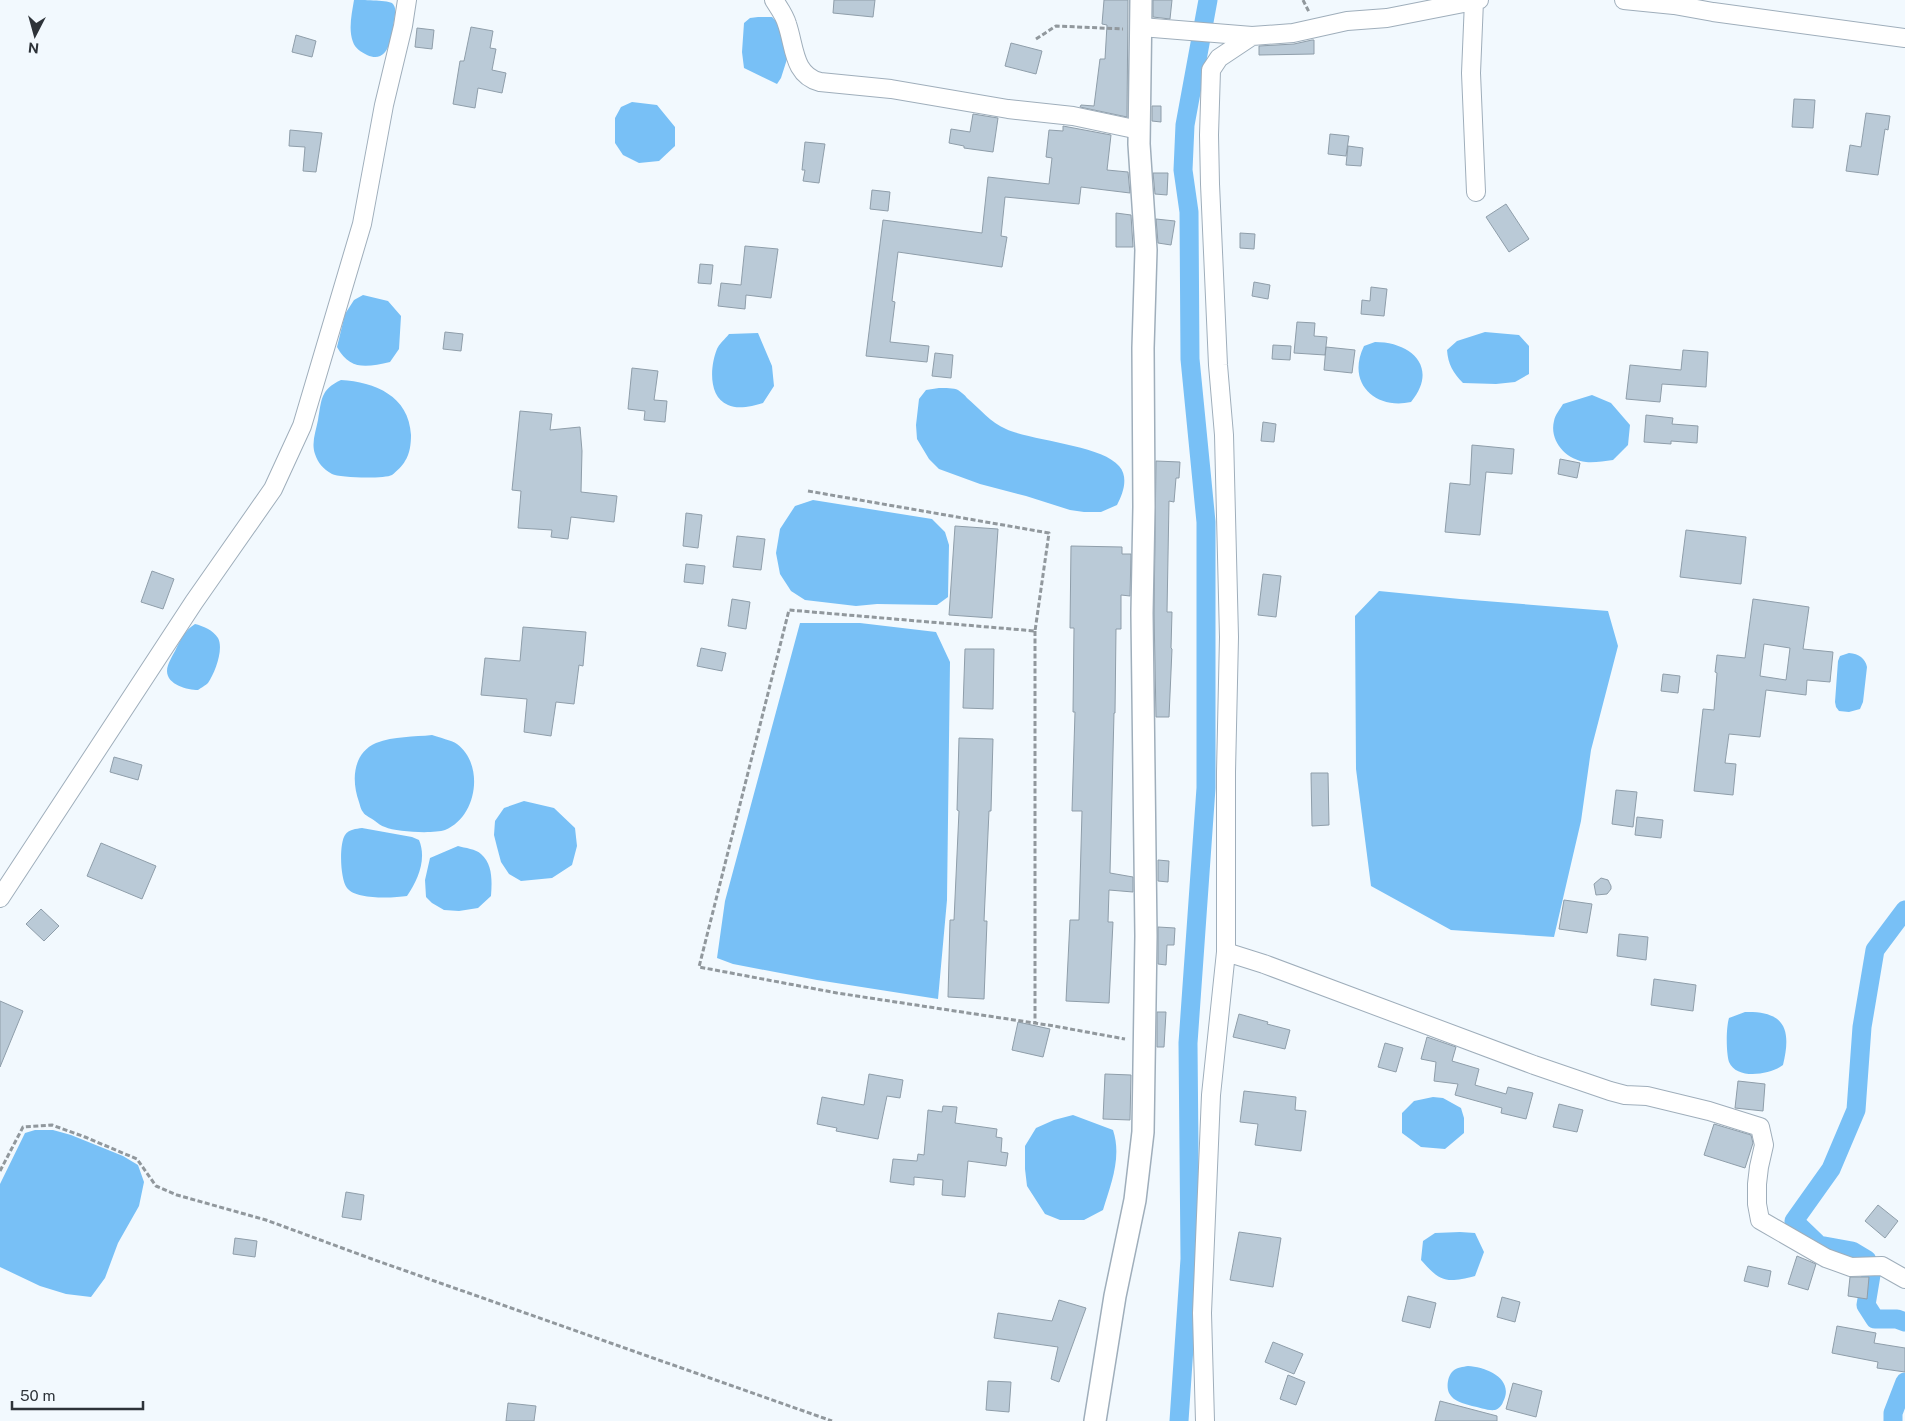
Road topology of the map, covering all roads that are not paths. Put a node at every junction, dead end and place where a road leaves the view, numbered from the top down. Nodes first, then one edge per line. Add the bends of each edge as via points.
1 (407, 0) edge
2 (774, 0) edge
3 (1141, 0) edge
4 (1476, 0) edge
5 (1624, 0) edge
6 (1714, 6) edge
7 (1141, 28) junction
8 (1252, 36) junction
9 (1905, 38) edge
10 (1139, 130) junction
11 (1476, 192) dead end
12 (0, 898) edge
13 (1226, 952) junction
14 (1905, 1279) edge
15 (1095, 1421) edge
16 (1205, 1421) edge

1 - 12 street via 362,224 294,444 273,489 194,602
2 - 10 street via 787,22 799,68 810,80 1073,116
3 - 7 street
4 - 8 street via 1387,18
4 - 11 street via 1471,73
5 - 6 street
6 - 9 street
7 - 8 street
7 - 10 street
8 - 13 street via 1219,58 1210,70 1210,184 1228,534
10 - 15 street via 1146,250 1142,613 1146,936 1143,1132 1135,1200 1115,1296
13 - 14 street via 1610,1091 1647,1096 1760,1127 1764,1145 1757,1184 1760,1220 1826,1258 1851,1268 1882,1266
13 - 16 street via 1211,1095 1202,1313

